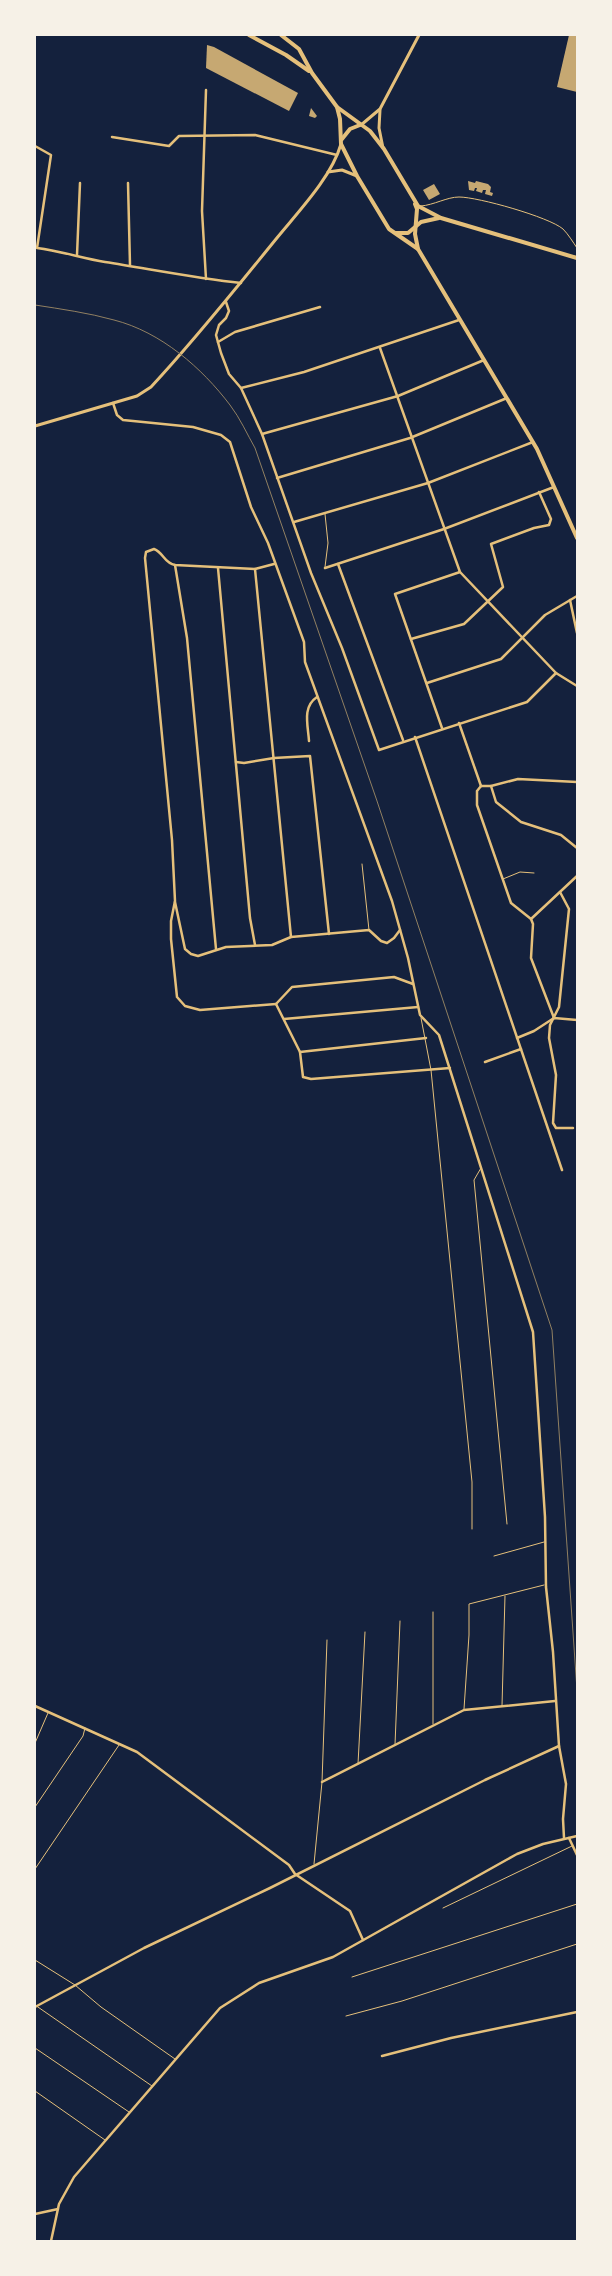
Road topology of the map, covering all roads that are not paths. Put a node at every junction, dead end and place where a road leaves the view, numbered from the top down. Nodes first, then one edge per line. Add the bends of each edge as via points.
1 (249, 35) edge
2 (281, 35) edge
3 (419, 35) edge
4 (312, 73) junction
5 (206, 90) dead end
6 (337, 107) junction
7 (380, 109) junction
8 (360, 125) junction
9 (206, 135) junction
10 (112, 137) dead end
11 (341, 144) junction
12 (35, 146) edge
13 (384, 149) junction
14 (338, 155) junction
15 (327, 172) junction
16 (357, 176) junction
17 (80, 183) dead end
18 (128, 183) dead end
19 (414, 202) junction
20 (418, 206) junction
21 (441, 218) junction
22 (416, 225) junction
23 (392, 232) junction
24 (577, 248) edge
25 (418, 249) junction
26 (77, 255) junction
27 (577, 258) edge
28 (130, 265) junction
29 (206, 280) junction
30 (240, 283) junction
31 (226, 302) junction
32 (320, 307) dead end
33 (459, 320) junction
34 (218, 342) junction
35 (380, 348) junction
36 (484, 360) junction
37 (241, 388) junction
38 (398, 396) junction
39 (507, 398) junction
40 (113, 403) junction
41 (35, 426) edge
42 (262, 434) junction
43 (412, 437) junction
44 (533, 442) junction
45 (277, 478) junction
46 (428, 482) junction
47 (555, 487) junction
48 (540, 492) junction
49 (325, 513) junction
50 (294, 522) junction
51 (444, 528) junction
52 (577, 538) edge
53 (274, 564) junction
54 (338, 564) junction
55 (175, 565) junction
56 (218, 568) junction
57 (325, 568) joint
58 (255, 569) junction
59 (460, 572) junction
60 (577, 596) edge
61 (570, 600) junction
62 (488, 601) junction
63 (577, 633) edge
64 (523, 637) junction
65 (411, 639) junction
66 (556, 672) junction
67 (427, 683) junction
68 (577, 686) edge
69 (317, 697) junction
70 (459, 723) junction
71 (442, 728) junction
72 (416, 737) junction
73 (309, 741) dead end
74 (403, 741) junction
75 (274, 758) junction
76 (236, 762) junction
77 (577, 782) edge
78 (482, 786) junction
79 (491, 786) junction
80 (577, 848) edge
81 (362, 864) dead end
82 (534, 873) dead end
83 (577, 876) edge
84 (502, 879) junction
85 (560, 892) junction
86 (175, 901) junction
87 (531, 919) junction
88 (369, 930) junction
89 (400, 930) junction
90 (329, 934) junction
91 (291, 937) junction
92 (255, 945) junction
93 (216, 950) junction
94 (414, 984) junction
95 (276, 1004) junction
96 (418, 1007) junction
97 (420, 1015) junction
98 (554, 1018) junction
99 (284, 1019) junction
100 (577, 1020) edge
101 (426, 1038) junction
102 (517, 1038) junction
103 (521, 1050) junction
104 (300, 1052) junction
105 (485, 1062) dead end
106 (450, 1068) junction
107 (431, 1070) junction
108 (573, 1128) dead end
109 (482, 1167) junction
110 (562, 1170) dead end
111 (507, 1524) dead end
112 (472, 1529) dead end
113 (545, 1542) junction
114 (494, 1556) dead end
115 (546, 1585) junction
116 (506, 1595) junction
117 (433, 1612) dead end
118 (400, 1620) dead end
119 (365, 1632) dead end
120 (327, 1640) dead end
121 (555, 1701) junction
122 (35, 1706) edge
123 (502, 1707) junction
124 (464, 1710) junction
125 (49, 1712) junction
126 (433, 1726) junction
127 (85, 1727) junction
128 (35, 1743) edge
129 (119, 1744) junction
130 (395, 1745) junction
131 (559, 1746) junction
132 (358, 1764) junction
133 (322, 1782) junction
134 (35, 1807) edge
135 (577, 1836) edge
136 (564, 1838) junction
137 (568, 1838) junction
138 (572, 1846) junction
139 (577, 1855) edge
140 (314, 1865) junction
141 (35, 1869) edge
142 (295, 1874) junction
143 (577, 1904) edge
144 (442, 1908) dead end
145 (363, 1940) junction
146 (577, 1944) edge
147 (35, 1960) edge
148 (352, 1977) dead end
149 (75, 1985) junction
150 (36, 2006) edge
151 (577, 2012) edge
152 (346, 2016) dead end
153 (35, 2048) edge
154 (382, 2056) dead end
155 (175, 2060) junction
156 (152, 2086) junction
157 (35, 2091) edge
158 (130, 2112) junction
159 (106, 2140) junction
160 (58, 2209) junction
161 (35, 2214) edge
162 (51, 2241) edge

1 - 4 main road
2 - 4 main road via 299,49
3 - 7 main road
4 - 6 main road
5 - 9 street
6 - 8 main road
6 - 11 main road
7 - 8 main road
7 - 13 main road via 379,128
8 - 11 main road via 350,129
8 - 13 main road via 370,131
9 - 10 street via 178,136 169,146
9 - 14 street via 255,135
9 - 29 street via 202,211
11 - 14 main road
11 - 16 main road
12 - 26 street via 51,155 37,248
13 - 19 main road
14 - 15 main road
15 - 16 main road via 342,170
15 - 30 main road
16 - 23 main road
17 - 26 street
18 - 28 street
19 - 20 main road
19 - 22 main road
20 - 21 main road
20 - 24 lane via 457,197 478,200 563,228
21 - 22 main road
21 - 27 main road
22 - 23 main road via 408,233
22 - 25 main road
23 - 25 main road
25 - 33 main road
26 - 28 street
28 - 29 street
29 - 30 street
30 - 31 main road
31 - 34 street via 229,311 219,325
31 - 40 main road via 151,387 137,396
32 - 34 street via 235,332
33 - 35 street
33 - 36 main road
34 - 37 street via 229,374
35 - 37 street
35 - 38 street
36 - 38 street
36 - 39 main road
37 - 42 street
38 - 42 street
38 - 43 street
39 - 43 street
39 - 44 main road
40 - 41 main road
40 - 53 street via 117,415 123,420 193,427 220,435 230,442
42 - 45 street
43 - 45 street
43 - 46 street
44 - 46 street
44 - 47 main road
45 - 50 street
46 - 49 street
46 - 51 street
47 - 48 street
47 - 52 main road
48 - 51 street
48 - 62 street via 551,519 549,524 491,544 504,585
49 - 50 street
49 - 57 lane via 328,544
50 - 74 street via 379,750
51 - 54 street
51 - 59 street
53 - 58 street
53 - 69 street via 304,642 305,662
54 - 57 street
54 - 74 street
55 - 56 street
55 - 86 street via 166,562 157,550 149,550 145,555
55 - 93 street via 187,638
56 - 58 street
56 - 76 street
58 - 75 street
59 - 62 street
59 - 65 street via 395,594
60 - 61 street
61 - 63 street
61 - 64 street via 545,614
62 - 64 street
62 - 65 street via 464,624
64 - 66 street
64 - 67 street via 500,659
65 - 67 street
66 - 68 street
66 - 70 street via 527,702
67 - 71 street
69 - 73 street via 307,708
69 - 89 street
70 - 71 street
70 - 78 street
71 - 72 street
72 - 74 street
72 - 102 street
75 - 76 street
75 - 90 street via 310,756
75 - 91 street
76 - 92 street
77 - 79 street via 518,779
78 - 79 street
78 - 84 street via 477,790 477,805
79 - 80 street via 496,802 521,822 561,835
81 - 88 lane
82 - 84 lane via 520,872
83 - 85 street
84 - 87 street via 511,904
85 - 87 street
85 - 98 street via 569,909 559,1007
86 - 93 street via 185,949 198,956
86 - 95 street via 171,939 177,997 185,1006 200,1010
87 - 98 street via 531,958
88 - 89 street via 387,943
88 - 90 street
89 - 94 street
90 - 91 street
91 - 92 street via 272,945
92 - 93 street
94 - 95 street via 394,977 292,987
94 - 96 street
95 - 99 street
96 - 97 street
96 - 99 street
97 - 101 lane
97 - 106 street via 439,1035
98 - 100 street
98 - 102 street
98 - 108 street via 549,1038 556,1075 553,1126
99 - 104 street
101 - 104 street
101 - 107 lane
102 - 103 street
103 - 105 street
103 - 110 street
104 - 107 street via 303,1077 310,1079
106 - 107 street
106 - 109 street
107 - 112 lane via 472,1482
109 - 111 lane via 474,1180
109 - 113 street via 533,1332
113 - 114 lane
113 - 115 street
115 - 116 lane
115 - 121 street
116 - 123 lane
116 - 124 lane via 469,1604
117 - 126 lane
118 - 130 lane
119 - 132 lane
120 - 133 lane
121 - 123 street
121 - 131 street
122 - 125 street
123 - 124 street
124 - 126 street
125 - 127 street
125 - 128 lane
126 - 130 street
127 - 129 street
127 - 134 lane via 83,1736
129 - 141 lane
129 - 142 street via 137,1752 289,1864
130 - 132 street
131 - 136 street via 566,1784
131 - 140 street
132 - 133 street
133 - 140 lane
135 - 137 street
136 - 137 street
136 - 145 street via 517,1854
137 - 138 street
138 - 139 street
138 - 144 lane
140 - 142 street
142 - 145 street via 350,1911
142 - 149 street
143 - 148 lane
145 - 155 street via 333,1957 259,1983 220,2008
146 - 152 lane
147 - 149 lane
149 - 150 street
149 - 155 lane
150 - 156 lane
151 - 154 street
153 - 158 lane
155 - 156 street
156 - 158 street
157 - 159 lane
158 - 159 street
159 - 160 street via 74,2176
160 - 161 street
160 - 162 street

